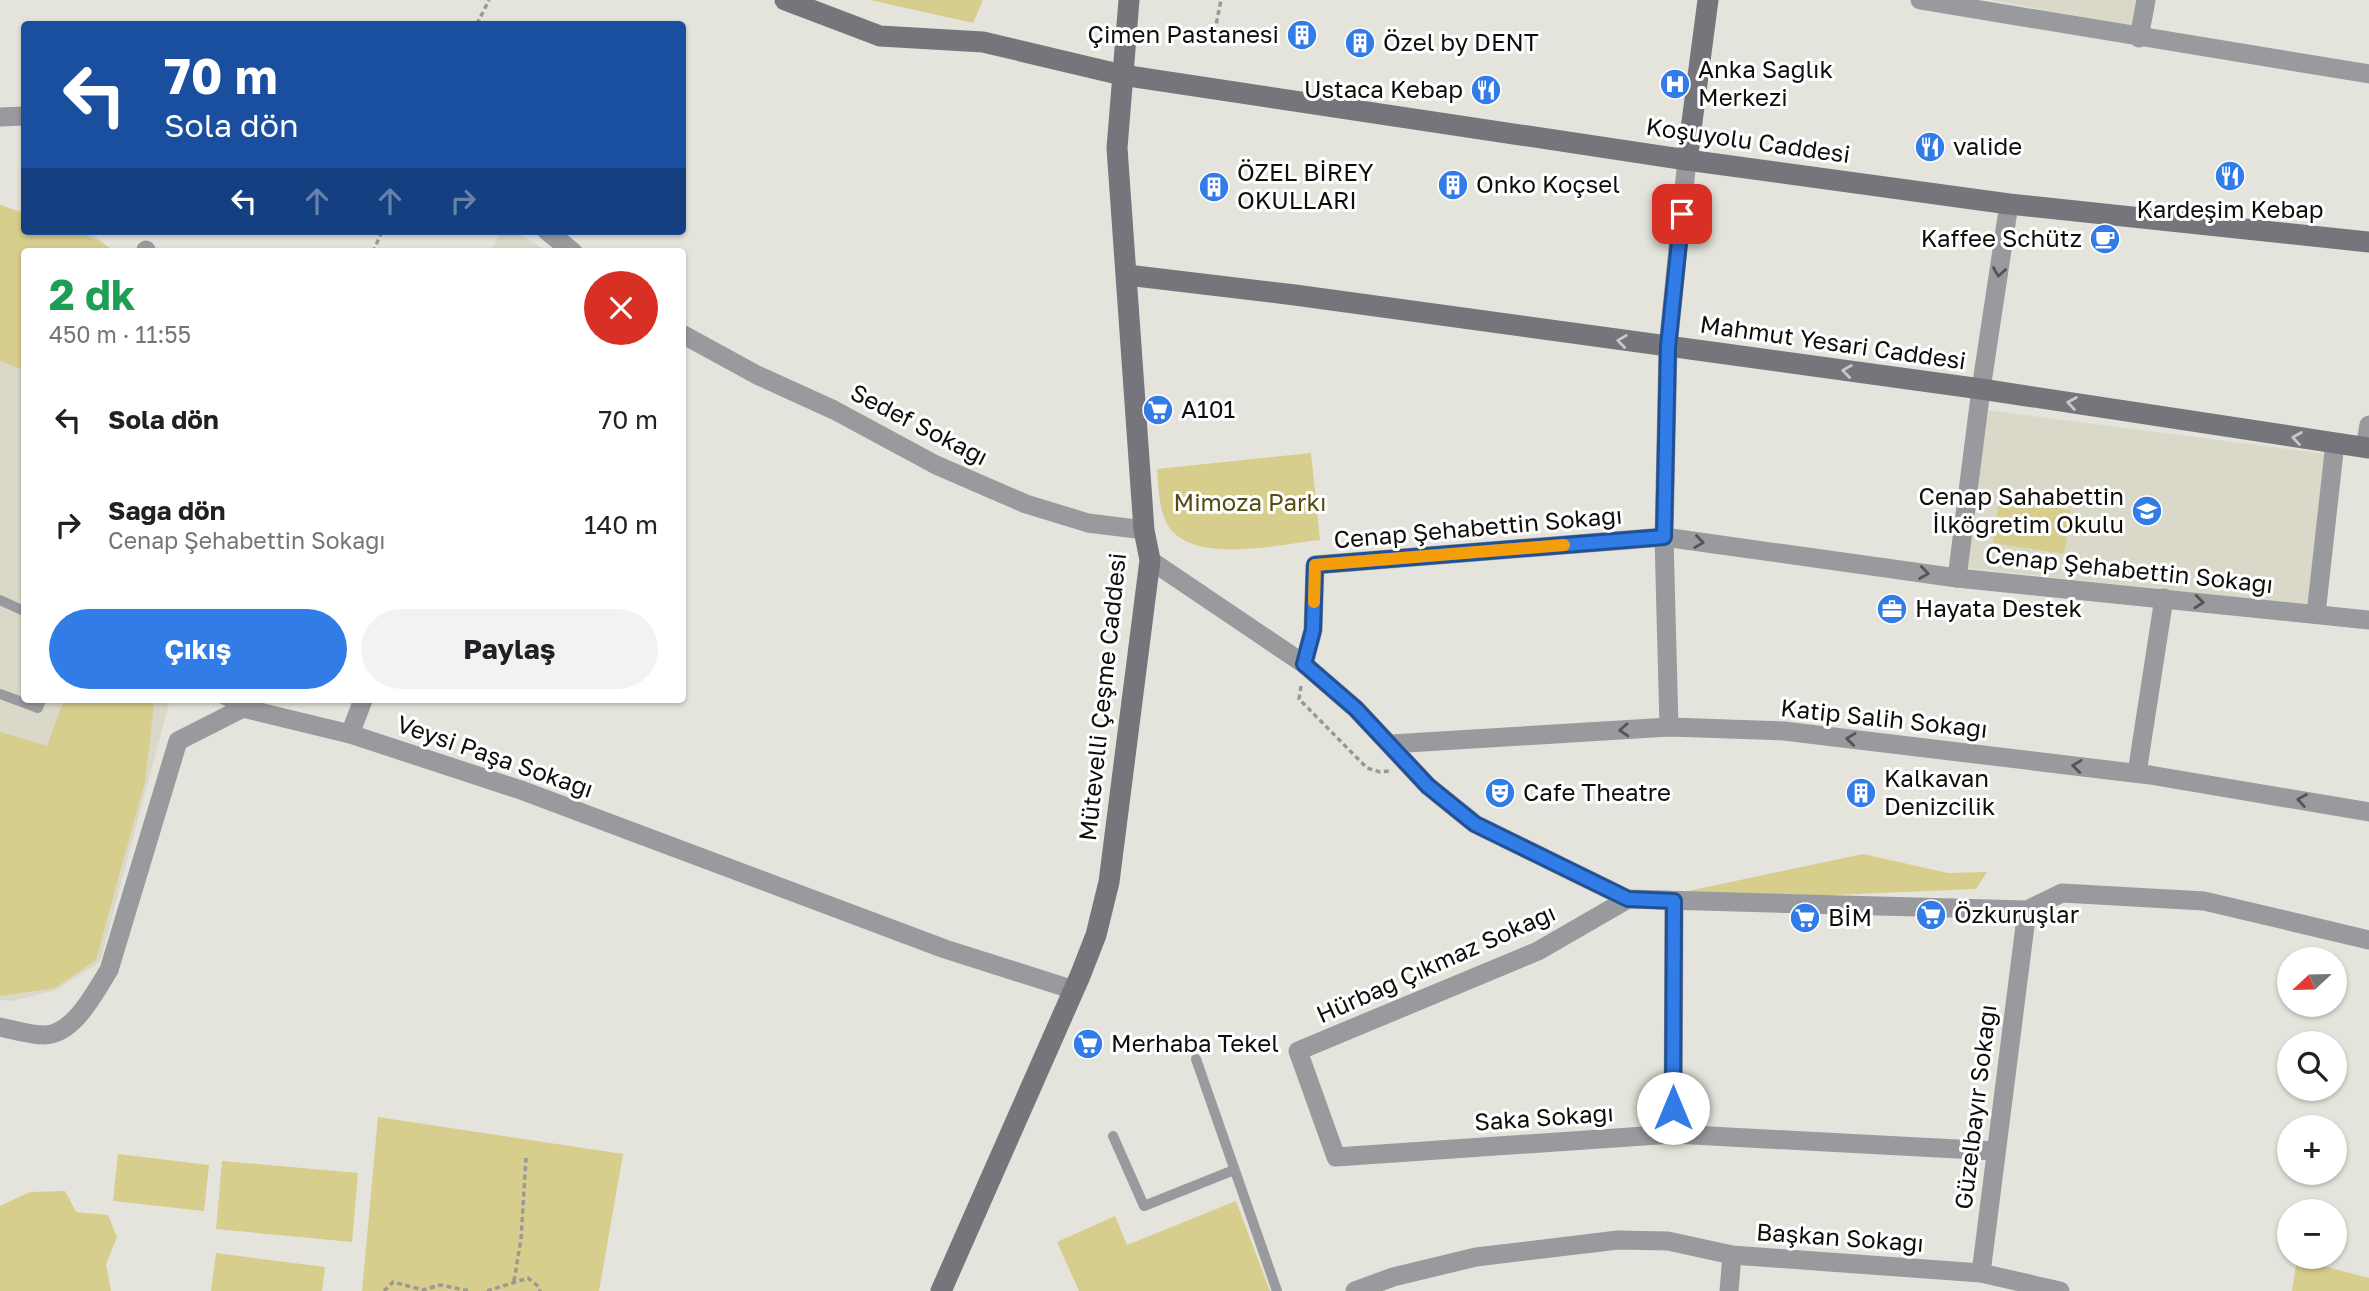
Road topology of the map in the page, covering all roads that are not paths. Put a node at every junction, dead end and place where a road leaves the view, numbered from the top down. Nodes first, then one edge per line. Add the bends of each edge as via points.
1 (785, 0) edge
2 (1129, 0) edge
3 (1708, 0) edge
4 (1920, 0) edge
5 (2146, 0) edge
6 (1942, 2) edge
7 (2139, 38) junction
8 (2369, 74) edge
9 (1122, 75) junction
10 (21, 116) edge
11 (0, 117) edge
12 (1687, 160) junction
13 (2010, 204) junction
14 (552, 235) edge
15 (2369, 242) edge
16 (568, 248) edge
17 (1127, 275) junction
18 (686, 336) edge
19 (1668, 347) junction
20 (1981, 389) junction
21 (2369, 425) edge
22 (2335, 443) junction
23 (2367, 448) edge
24 (1144, 530) junction
25 (1664, 537) junction
26 (1150, 560) junction
27 (1957, 578) junction
28 (2164, 598) junction
29 (0, 600) edge
30 (21, 610) edge
31 (2316, 614) junction
32 (2369, 620) edge
33 (1304, 664) junction
34 (0, 694) edge
35 (21, 702) edge
36 (24, 703) edge
37 (40, 703) edge
38 (231, 703) edge
39 (362, 703) edge
40 (243, 708) junction
41 (1669, 727) junction
42 (350, 734) junction
43 (1391, 744) junction
44 (2137, 773) junction
45 (2369, 812) edge
46 (1628, 899) junction
47 (1674, 901) junction
48 (2027, 910) junction
49 (2369, 940) edge
50 (1074, 989) junction
51 (0, 1027) edge
52 (1298, 1051) joint
53 (1196, 1059) dead end
54 (1673, 1133) junction
55 (1113, 1136) dead end
56 (1994, 1151) junction
57 (1234, 1170) junction
58 (1732, 1255) junction
59 (1980, 1273) junction
60 (941, 1291) edge
61 (1277, 1291) edge
62 (1355, 1291) edge
63 (1729, 1291) edge
64 (2013, 1291) edge
65 (2060, 1291) edge

1 - 9 street, Koşuyolu Caddesi via 880,37 983,42
2 - 9 street, Mütevelli Çeşme Caddesi
3 - 12 street
4 - 6 street
5 - 7 street
6 - 7 street
7 - 8 street
9 - 12 street, Koşuyolu Caddesi
9 - 17 street, Mütevelli Çeşme Caddesi via 1117,148
10 - 11 street
12 - 13 street, Koşuyolu Caddesi
12 - 19 street
13 - 15 street, Koşuyolu Caddesi
13 -> 20 street
14 - 16 street
19 -> 17 street, Mahmut Yesari Caddesi
17 - 24 street, Mütevelli Çeşme Caddesi
18 - 24 street, Sedef Sokağı via 936,465 1026,504 1088,523
20 -> 19 street, Mahmut Yesari Caddesi
19 - 25 street
22 -> 20 street, Mahmut Yesari Caddesi
20 - 27 street
21 - 23 street
22 - 23 street, Mahmut Yesari Caddesi
22 - 31 street
24 - 26 street, Mütevelli Çeşme Caddesi
25 -> 27 street, Cenap Şehabettin Sokağı
25 - 33 street, Cenap Şehabettin Sokağı via 1315,565 1313,630
25 - 41 street
26 - 33 street
26 - 50 street, Mütevelli Çeşme Caddesi via 1109,882 1096,935
27 - 28 street, Cenap Şehabettin Sokağı
28 -> 31 street, Cenap Şehabettin Sokağı
28 - 44 street
29 - 30 lane
31 - 32 street, Cenap Şehabettin Sokağı
33 - 43 street
34 - 35 lane
36 - 37 lane via 38,708
38 - 40 lane
39 - 42 street
40 - 42 street, Veysi Paşa Sokağı
40 - 51 street via 178,741 109,970 89,1002 61,1032 44,1035
41 -> 43 street, Katip Salih Sokağı
44 -> 41 street, Katip Salih Sokağı via 1784,731
42 - 50 street, Veysi Paşa Sokağı via 521,790 945,948
43 - 46 street via 1428,786 1475,824
45 -> 44 street, Katip Salih Sokağı
46 - 47 street
46 - 52 street, Hürbağ Çıkmaz Sokağı via 1538,951
47 - 48 street
47 - 54 street
48 - 49 street via 2062,893 2204,901
48 - 56 street, Güzelbayır Sokağı
50 - 60 street, Mütevelli Çeşme Caddesi
52 - 54 street, Saka Sokağı via 1336,1157
53 - 57 lane
54 - 56 street, Saka Sokağı
55 - 57 lane via 1143,1206
56 - 59 street, Güzelbayır Sokağı
57 - 61 lane
58 - 59 street, Başkan Sokağı
58 - 62 street via 1668,1241 1618,1240 1476,1257
58 - 63 street, Başkan Sokağı
59 - 64 street
59 - 65 street, Başkan Sokağı

